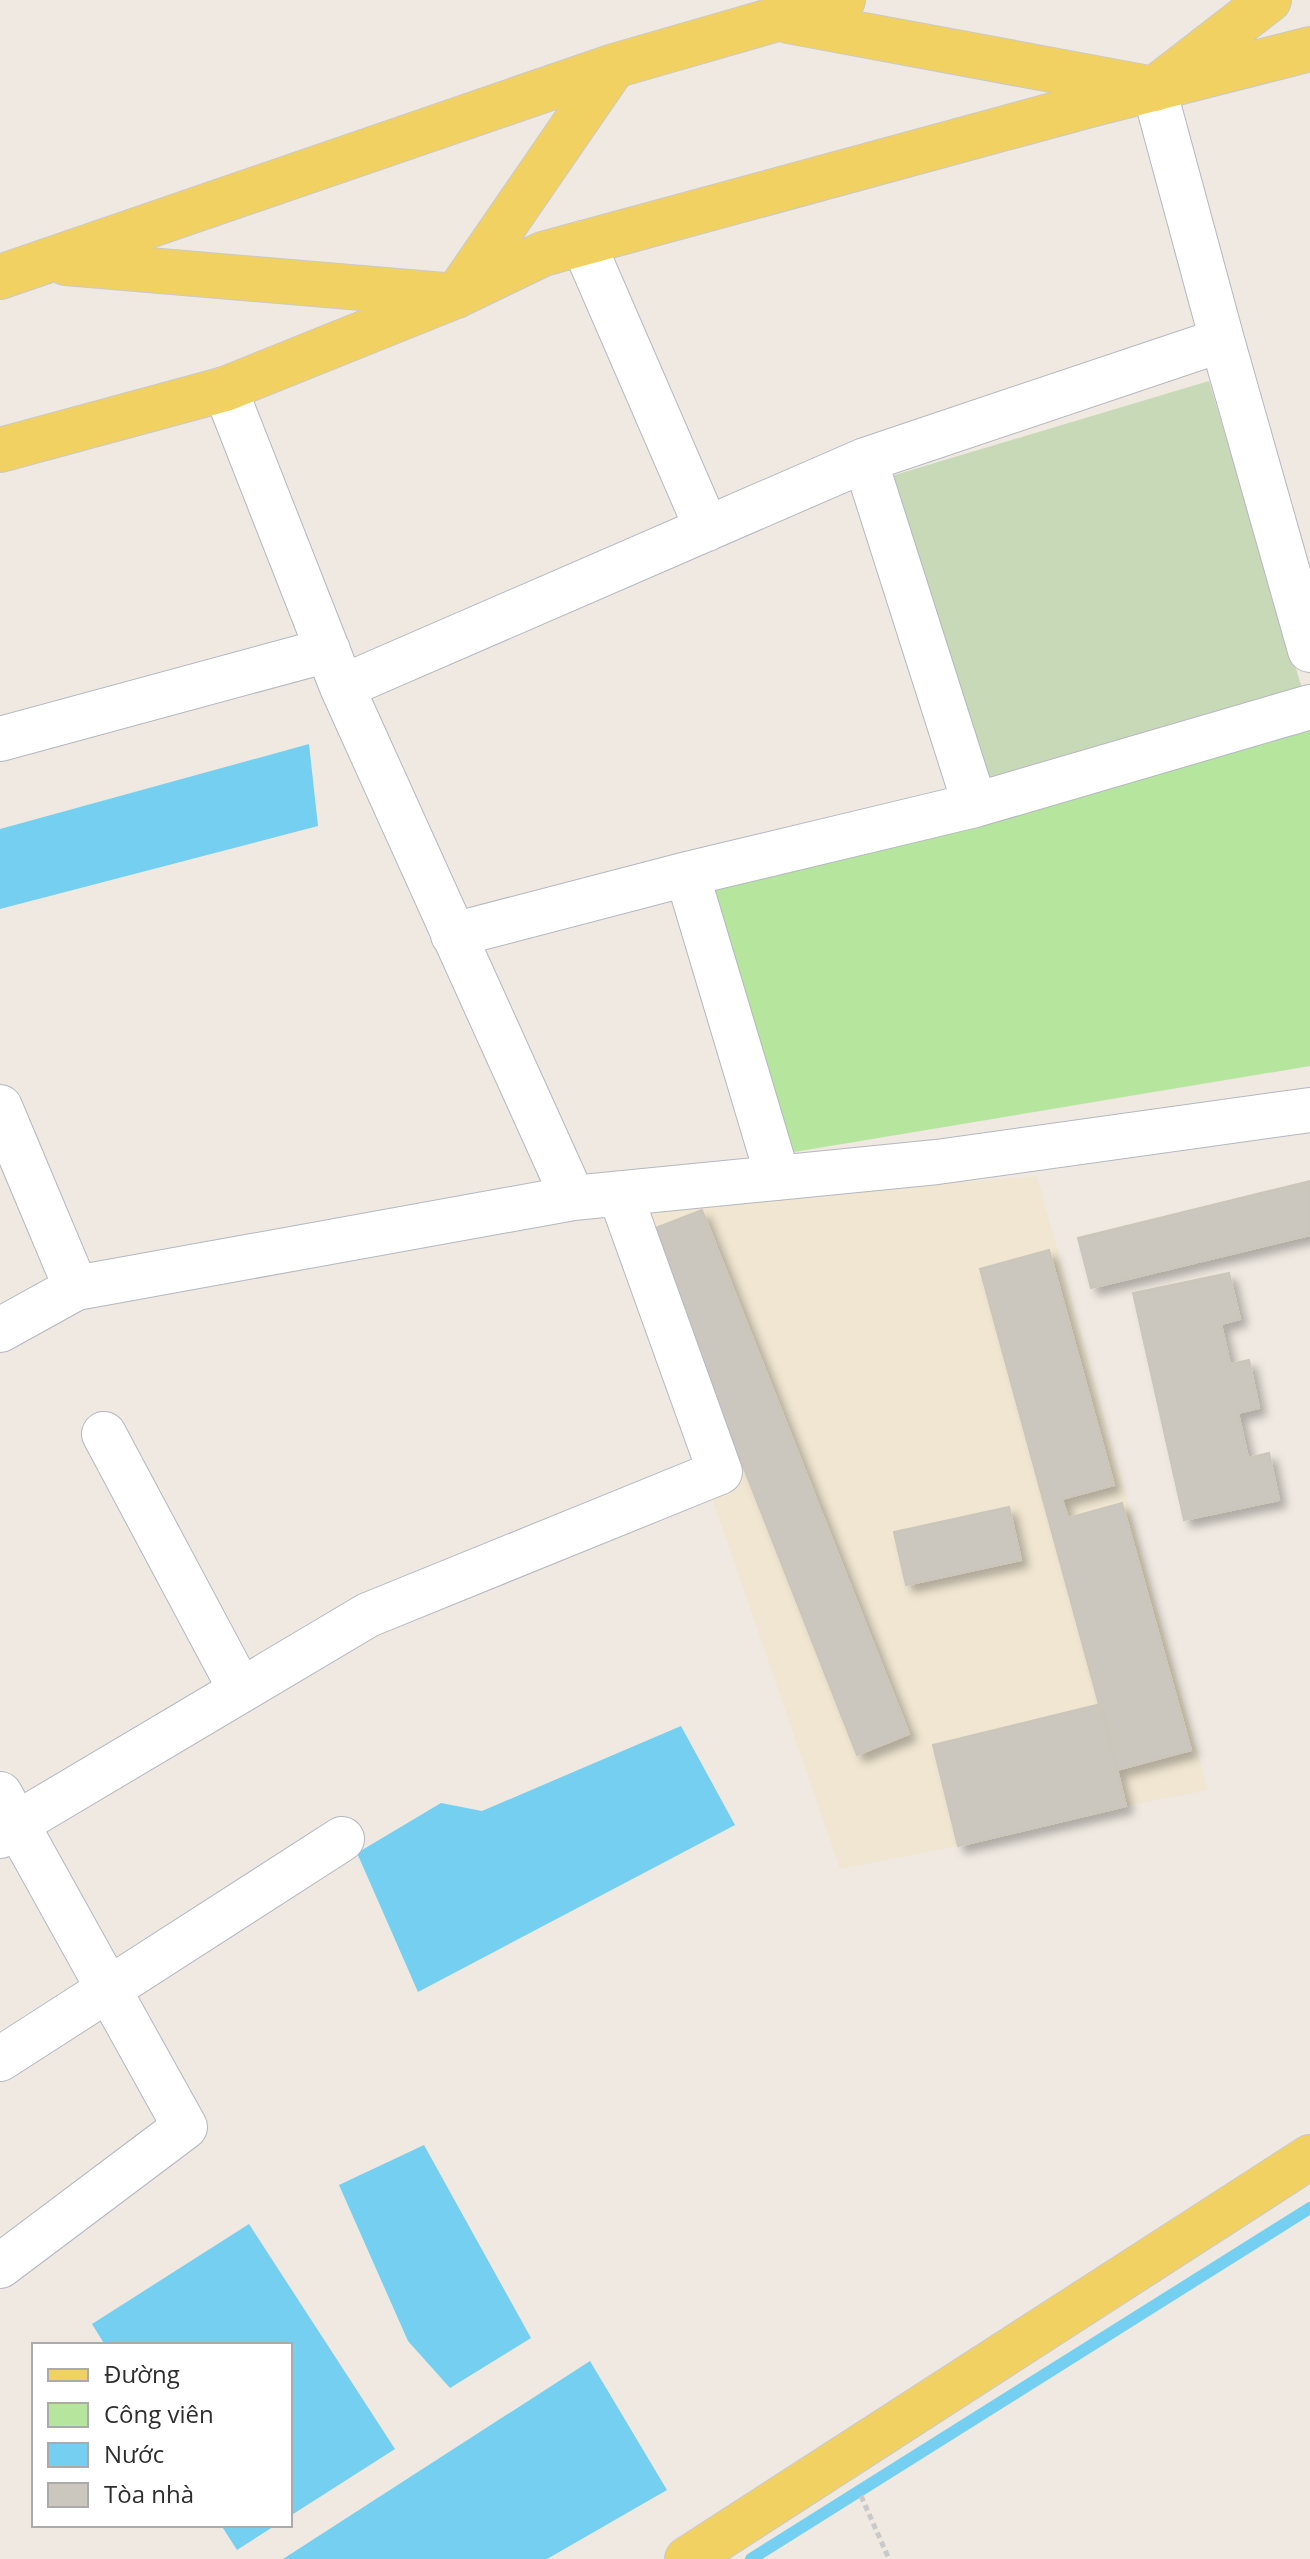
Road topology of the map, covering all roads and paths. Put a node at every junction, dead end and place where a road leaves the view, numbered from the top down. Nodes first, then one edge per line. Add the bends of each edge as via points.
1 (843, 0) edge
2 (1269, 0) edge
3 (780, 20) junction
4 (1310, 49) edge
5 (614, 66) junction
6 (1154, 89) junction
7 (583, 243) junction
8 (48, 261) junction
9 (0, 277) edge
10 (456, 296) junction
11 (1222, 340) junction
12 (225, 389) junction
13 (0, 450) edge
14 (865, 460) junction
15 (707, 529) junction
16 (1310, 650) edge
17 (335, 669) junction
18 (1310, 707) edge
19 (0, 739) edge
20 (975, 805) junction
21 (687, 874) junction
22 (453, 935) junction
23 (0, 1107) edge
24 (1310, 1110) edge
25 (778, 1178) junction
26 (620, 1194) junction
27 (573, 1198) junction
28 (76, 1288) junction
29 (0, 1330) edge
30 (104, 1434) dead end
31 (240, 1689) junction
32 (5, 1818) edge
33 (342, 1839) dead end
34 (109, 1990) junction
35 (0, 2059) edge
36 (1310, 2157) edge
37 (0, 2266) edge
38 (848, 2457) junction
39 (687, 2559) edge
40 (889, 2559) edge

1 - 3 main road
2 - 6 main road
3 - 5 main road
3 - 6 main road
4 - 6 main road
5 - 8 main road
5 - 10 main road
6 - 7 main road
6 - 11 street
7 - 10 main road via 543,254
7 - 15 street
8 - 9 main road
8 - 10 main road
10 - 12 main road
11 - 14 street
11 - 16 street
12 - 13 main road
12 - 17 street
14 - 15 street
14 - 20 street
15 - 17 street
17 - 19 street
17 - 22 street
18 - 20 street
20 - 21 street
21 - 22 street
21 - 25 street
22 - 27 street
23 - 28 street
24 - 25 street via 937,1162
25 - 26 street
26 - 27 street
26 - 31 street via 720,1472 368,1615
27 - 28 street
28 - 29 street
30 - 31 street
31 - 32 street
32 - 34 street
33 - 34 street
34 - 35 street
34 - 37 street via 185,2127
36 - 38 main road
38 - 39 main road
38 - 40 path

